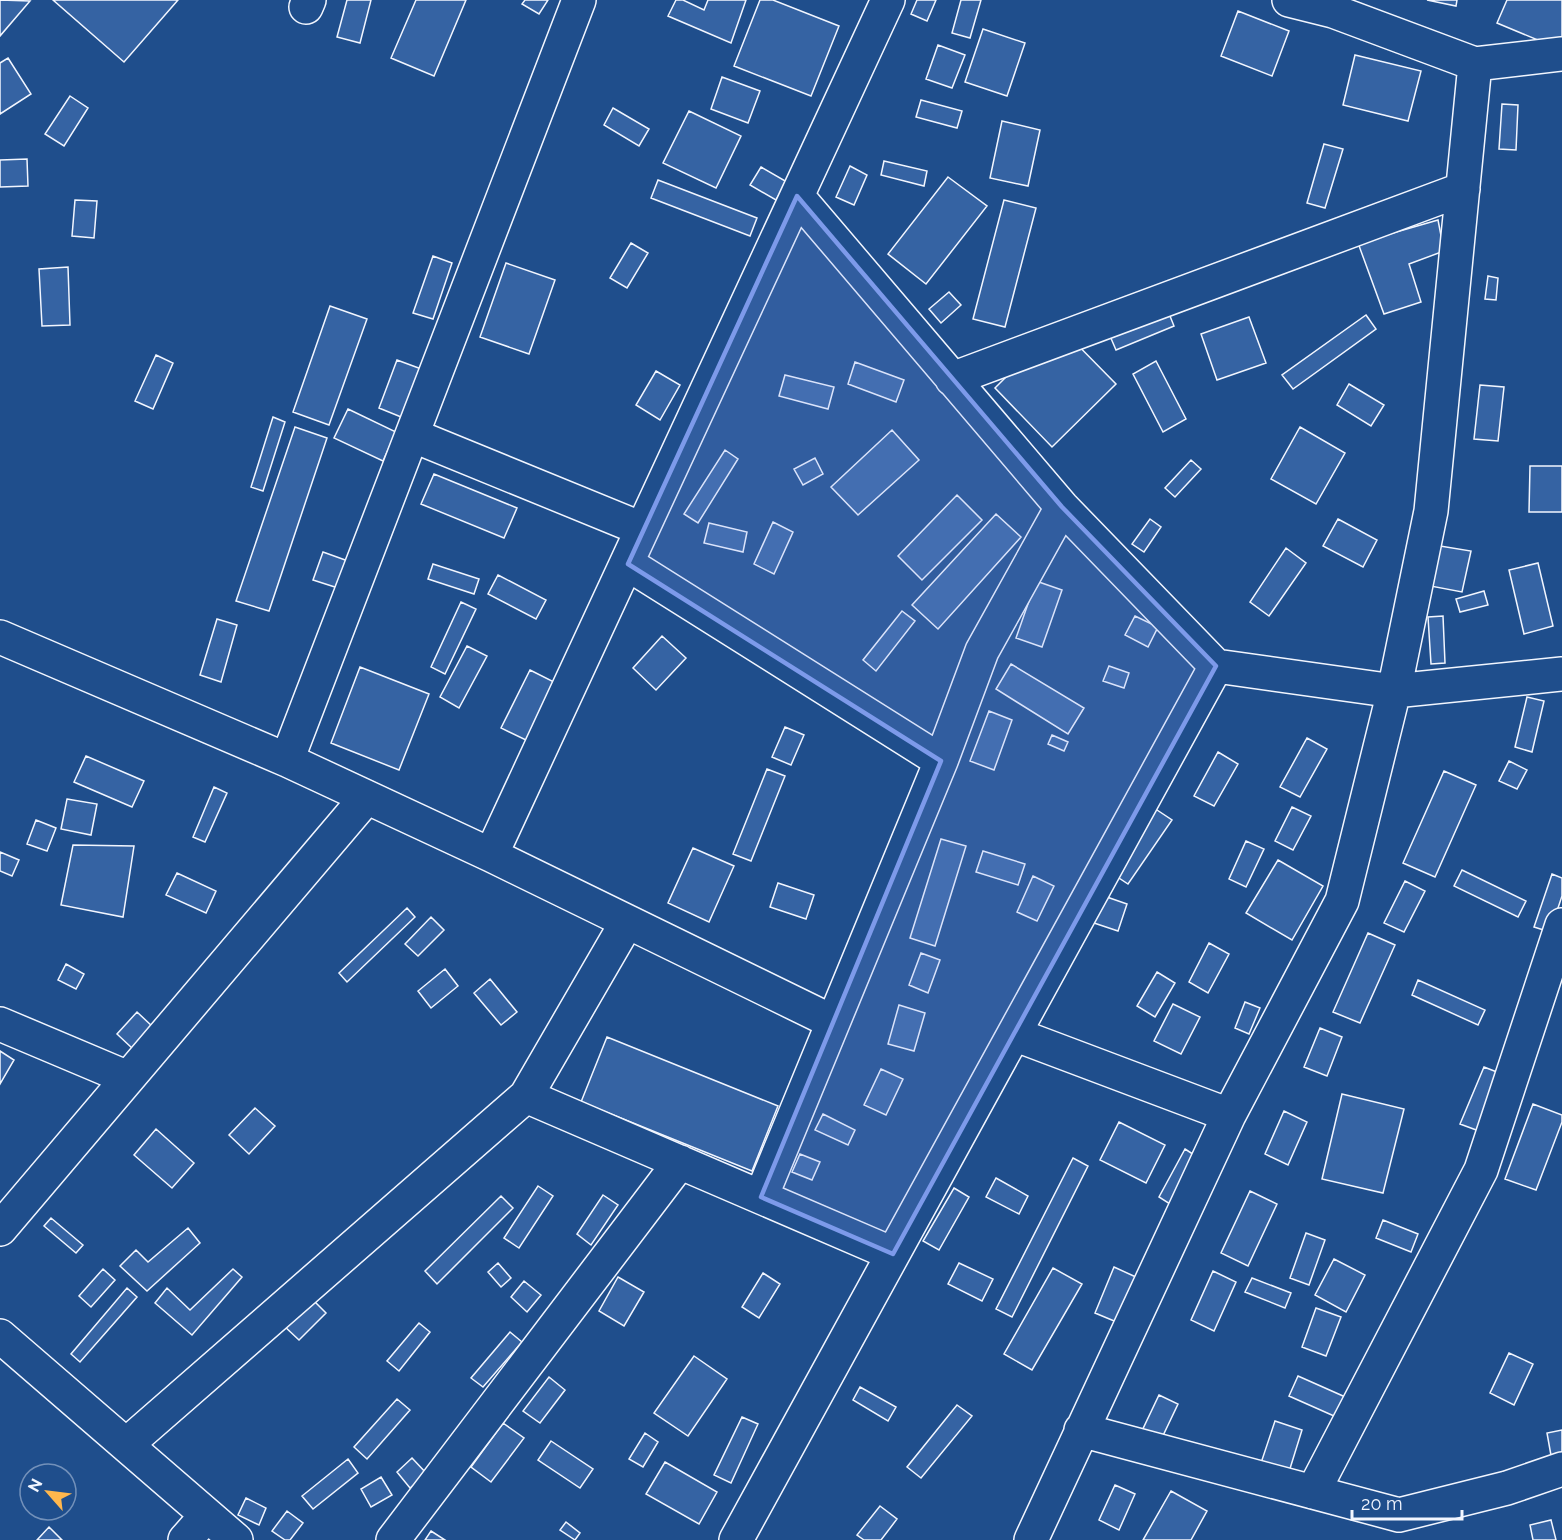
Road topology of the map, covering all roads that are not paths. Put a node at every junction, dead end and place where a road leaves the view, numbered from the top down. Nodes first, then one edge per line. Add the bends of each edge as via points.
1 (579, 0) edge
2 (888, 0) edge
3 (1289, 0) edge
4 (1562, 54) edge
5 (1475, 64) junction
6 (1463, 189) junction
7 (796, 196) junction
8 (952, 379) junction
9 (412, 435) junction
10 (1062, 507) junction
11 (642, 529) junction
12 (628, 564) junction
13 (1, 640) edge
14 (1216, 666) junction
15 (1562, 674) edge
16 (1394, 691) junction
17 (287, 760) junction
18 (941, 761) junction
19 (366, 798) junction
20 (491, 855) junction
21 (627, 922) junction
22 (1562, 925) edge
23 (833, 1023) junction
24 (0, 1024) edge
25 (1014, 1034) junction
26 (128, 1078) junction
27 (526, 1096) junction
28 (1229, 1115) junction
29 (680, 1162) junction
30 (761, 1197) junction
31 (0, 1229) edge
32 (893, 1254) junction
33 (0, 1336) edge
34 (1081, 1430) junction
35 (126, 1445) junction
36 (1562, 1469) edge
37 (1313, 1492) junction
38 (207, 1515) junction
39 (185, 1540) edge
40 (236, 1540) edge
41 (393, 1540) edge
42 (736, 1540) edge
43 (1031, 1540) edge

1 - 9 street
2 - 7 street
3 - 5 street via 1333,11
4 - 5 street
5 - 6 street
6 - 8 street
6 - 16 street via 1431,511
7 - 8 street
7 - 11 street
8 - 10 street
9 - 11 street
9 - 17 street
10 - 14 street
10 - 18 street via 982,651
11 - 12 street
12 - 18 street
12 - 20 street
13 - 17 street
14 - 16 street
14 - 25 street
15 - 16 street
16 - 28 street via 1342,902
17 - 19 street
18 - 23 street
19 - 20 street
19 - 26 street
20 - 21 street
21 - 23 street
21 - 27 street
22 - 37 street via 1481,1170
23 - 30 street
24 - 26 street
25 - 28 street
25 - 32 street
26 - 31 street
27 - 29 street
27 - 35 street
28 - 34 street
29 - 30 street
29 - 41 street
30 - 32 street
32 - 42 street
33 - 35 street
34 - 37 street
34 - 43 street
35 - 38 street
36 - 37 street via 1508,1488 1399,1515
38 - 39 street
38 - 40 street

